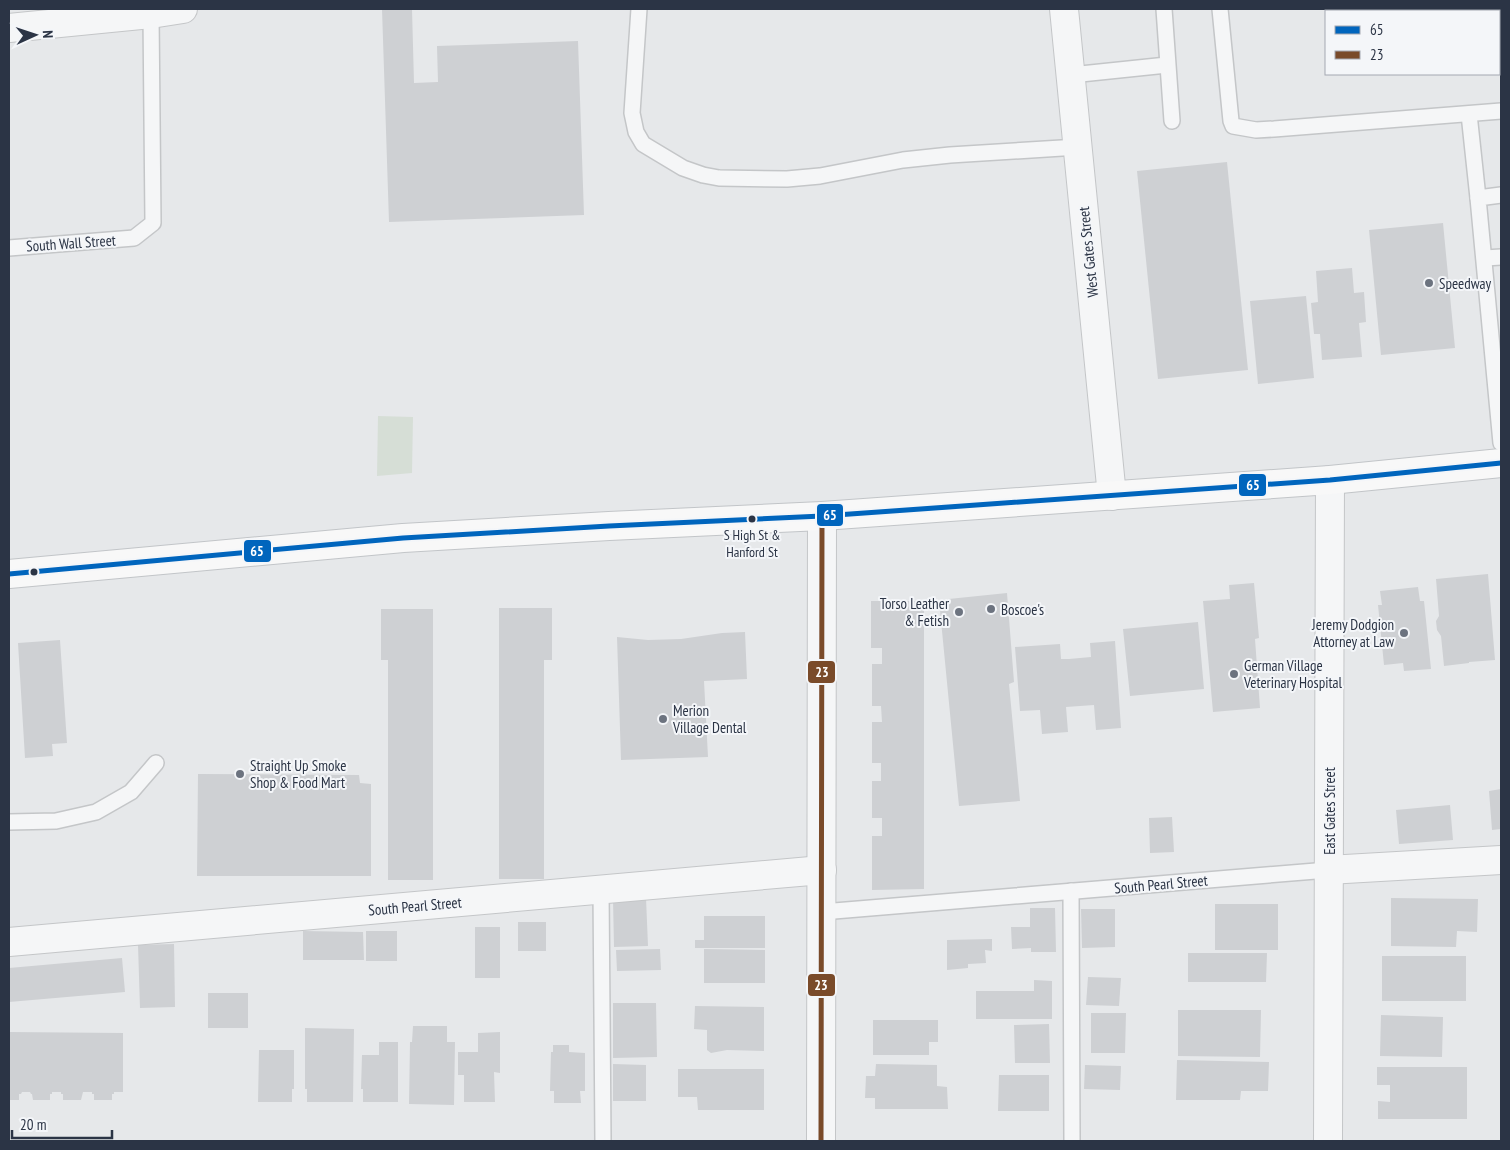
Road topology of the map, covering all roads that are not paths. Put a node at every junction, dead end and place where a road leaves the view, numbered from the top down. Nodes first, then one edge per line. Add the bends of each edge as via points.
1 (183, 9) edge
2 (639, 9) edge
3 (1064, 9) edge
4 (1164, 9) edge
5 (1220, 9) edge
6 (145, 12) edge
7 (9, 28) edge
8 (1167, 66) junction
9 (1070, 75) junction
10 (1501, 111) edge
11 (1469, 114) junction
12 (1172, 121) dead end
13 (1078, 147) junction
14 (1501, 195) edge
15 (1478, 198) junction
16 (9, 248) edge
17 (1501, 257) edge
18 (1485, 258) junction
19 (1495, 310) edge
20 (1497, 367) edge
21 (1501, 443) edge
22 (1501, 463) edge
23 (1330, 480) junction
24 (1112, 496) junction
25 (822, 516) junction
26 (9, 574) edge
27 (156, 763) dead end
28 (9, 822) edge
29 (1501, 860) edge
30 (822, 870) junction
31 (1328, 870) junction
32 (601, 889) junction
33 (1071, 891) junction
34 (822, 912) junction
35 (9, 942) edge
36 (603, 1141) edge
37 (822, 1141) edge
38 (1072, 1141) edge
39 (1328, 1141) edge

1 - 6 street
2 - 13 lane via 632,113 636,132 643,144 683,168 703,175 787,179 903,160
3 - 9 street, West Gates Street
4 - 8 lane
5 - 11 lane via 1233,126 1256,130
6 - 7 street
6 - 16 lane, South Wall Street via 153,223 134,238
8 - 9 lane
8 - 12 lane
9 - 13 street, West Gates Street
10 - 11 lane
11 - 15 lane
13 - 24 street, West Gates Street
14 - 15 lane
15 - 18 lane
17 - 18 lane
18 - 19 lane
19 - 20 lane
20 - 21 lane
22 - 23 main road
23 - 24 main road
23 - 31 street, East Gates Street
24 - 25 main road
25 - 26 main road via 403,538
25 - 30 street
27 - 28 lane via 132,792 96,812 56,821
29 - 31 street, South Pearl Street
30 - 32 street, South Pearl Street
30 - 34 street
31 - 33 lane, South Pearl Street
31 - 39 street, East Gates Street
32 - 35 street, South Pearl Street
32 - 36 lane
33 - 34 lane, South Pearl Street
33 - 38 lane
34 - 37 street

